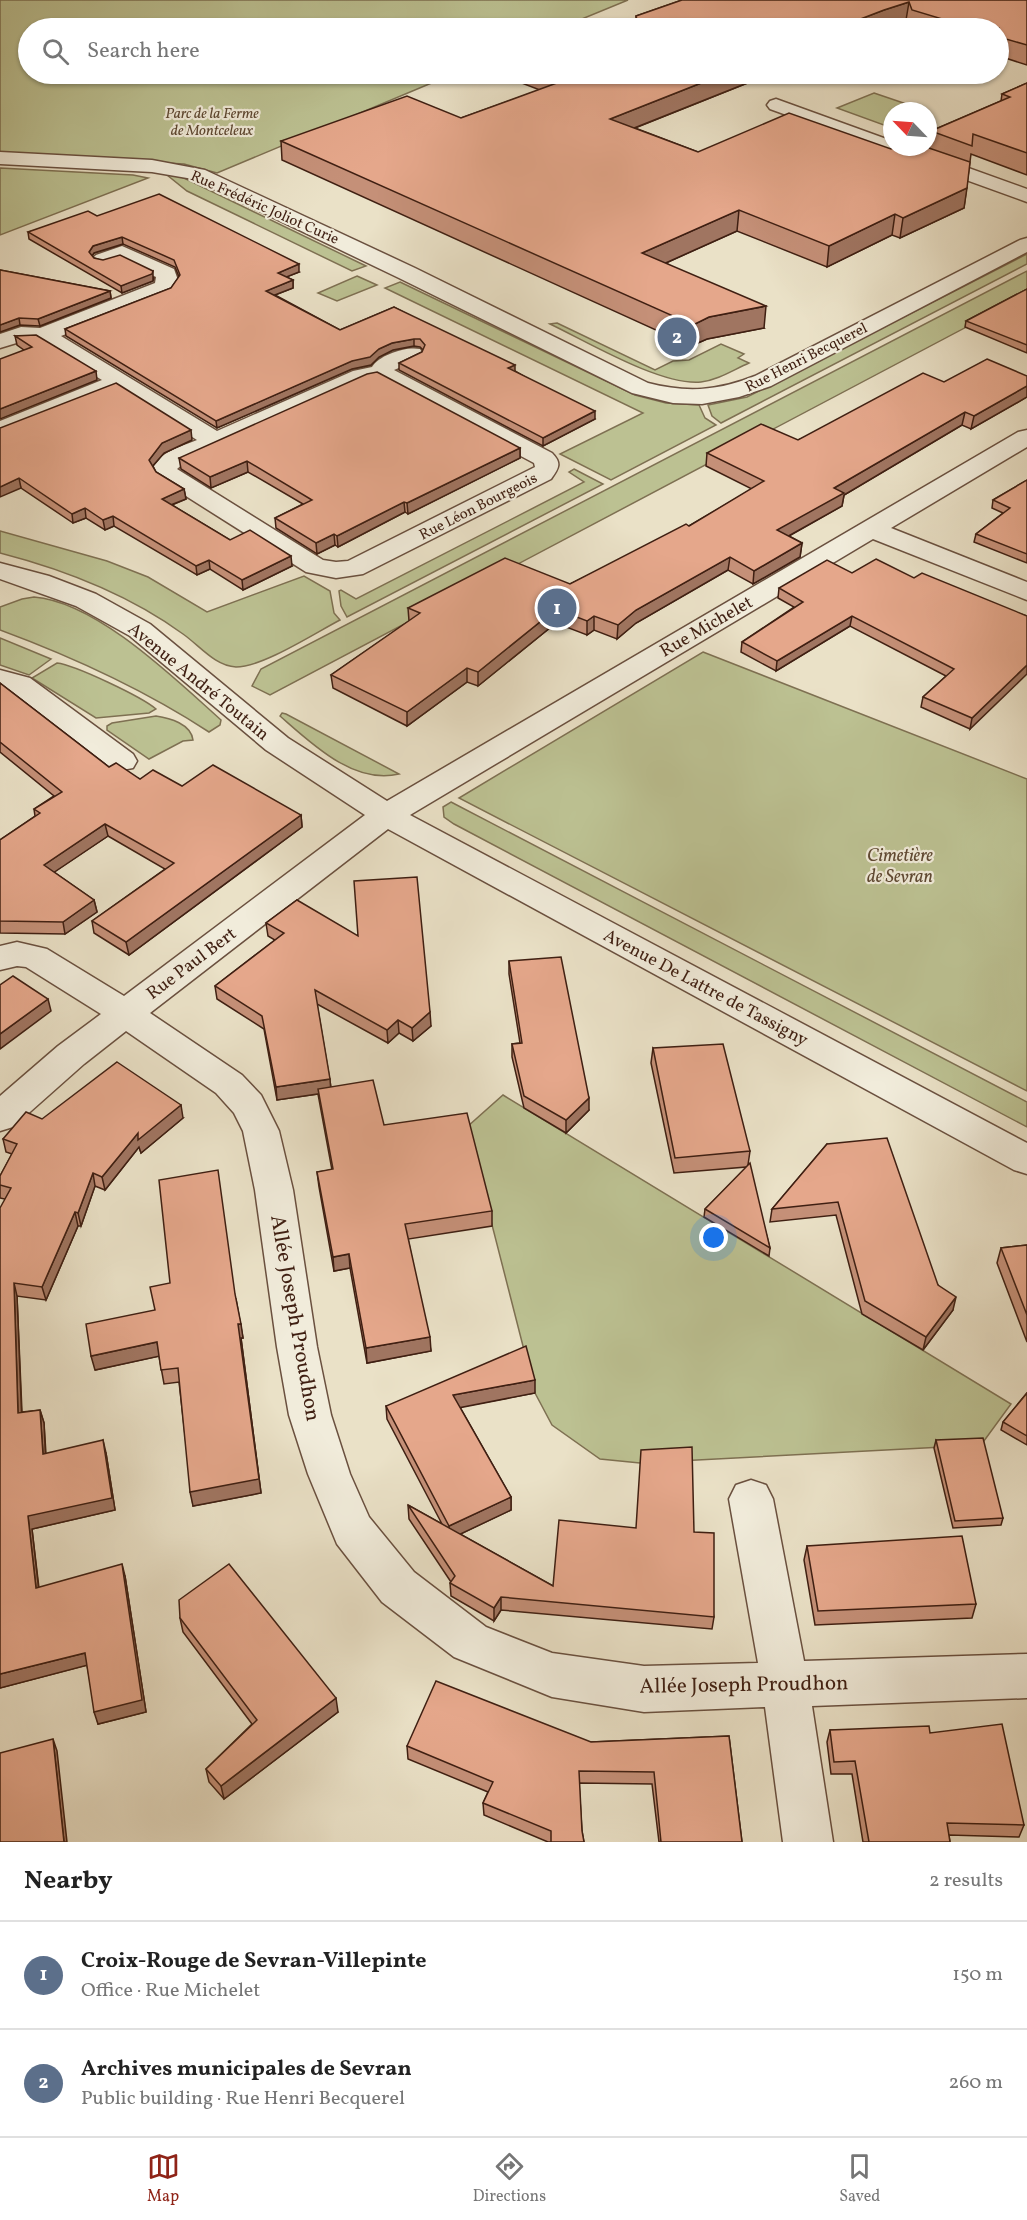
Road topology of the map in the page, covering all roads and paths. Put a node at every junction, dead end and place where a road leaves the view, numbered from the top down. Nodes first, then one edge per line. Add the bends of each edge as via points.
1 (776, 105) dead end
2 (0, 158) edge
3 (1027, 196) edge
4 (1027, 244) edge
5 (121, 252) dead end
6 (511, 326) joint
7 (43, 335) junction
8 (0, 340) edge
9 (412, 354) edge
10 (381, 373) junction
11 (120, 381) junction
12 (0, 430) edge
13 (1027, 437) edge
14 (216, 441) junction
15 (871, 529) junction
16 (7, 580) edge
17 (1027, 592) edge
18 (0, 680) edge
19 (122, 760) dead end
20 (386, 815) junction
21 (0, 958) edge
22 (125, 1013) junction
23 (0, 1117) edge
24 (1027, 1160) edge
25 (751, 1499) dead end
26 (1027, 1676) edge
27 (785, 1684) junction
28 (808, 1842) edge

1 - 3 street
2 - 6 street, Rue Frédéric Joliot Curie via 152,166 198,174
4 - 6 street, Rue Henri Becquerel via 734,393 700,398 669,396 640,388
5 - 7 street via 166,274 168,283
7 - 8 street via 21,334
7 - 11 street
9 - 10 street via 384,366
10 - 14 street, Rue Léon Bourgeois via 361,376
10 - 14 street, Rue Léon Bourgeois via 543,458 547,467 542,474 354,568 336,570 315,566 164,470 176,459
11 - 12 street
11 - 14 street
13 - 15 street, Rue Michelet
15 - 17 street
15 - 20 street, Rue Michelet
16 - 20 street, Avenue André Toutain via 86,600 140,630 277,744
18 - 19 street via 20,684
20 - 22 street, Rue Paul Bert
20 - 24 street, Avenue De Lattre de Tassigny
21 - 22 street, Allée Joseph Proudhon via 17,954 35,957
22 - 23 street, Rue Paul Bert
22 - 27 street, Allée Joseph Proudhon via 229,1084 248,1105 261,1131 310,1415 353,1530 398,1587 470,1642 552,1675 644,1689
25 - 27 street
26 - 27 street, Allée Joseph Proudhon
27 - 28 street

